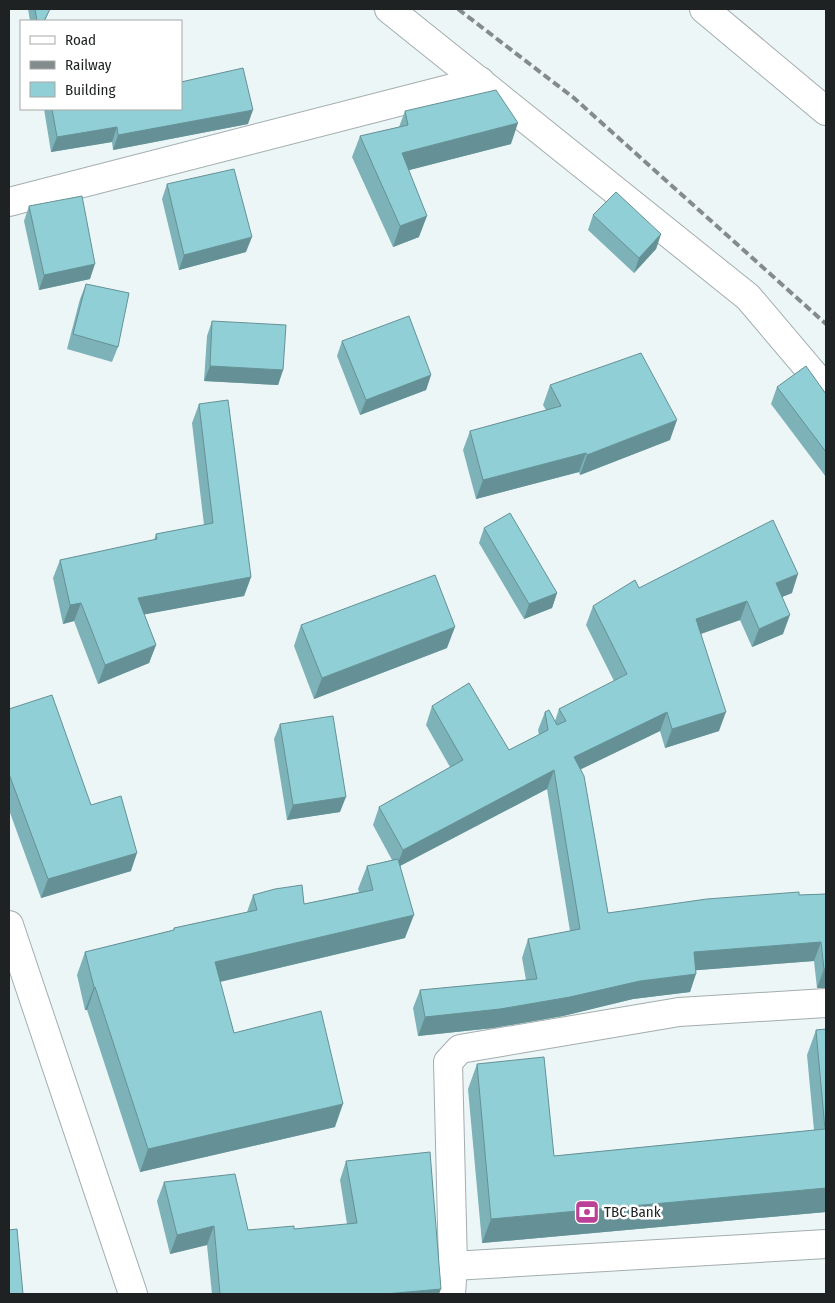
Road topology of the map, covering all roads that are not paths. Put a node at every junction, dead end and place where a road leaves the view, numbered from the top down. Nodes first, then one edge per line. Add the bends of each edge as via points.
1 (389, 9) edge
2 (704, 9) edge
3 (480, 81) junction
4 (826, 111) edge
5 (9, 202) edge
6 (826, 389) edge
7 (9, 925) edge
8 (826, 1003) edge
9 (826, 1244) edge
10 (453, 1266) junction
11 (134, 1294) edge
12 (451, 1294) edge

1 - 3 street
2 - 4 street
3 - 5 street
3 - 6 street via 748,298
7 - 11 street
8 - 10 street via 679,1012 460,1049 448,1062
9 - 10 street
10 - 12 street

